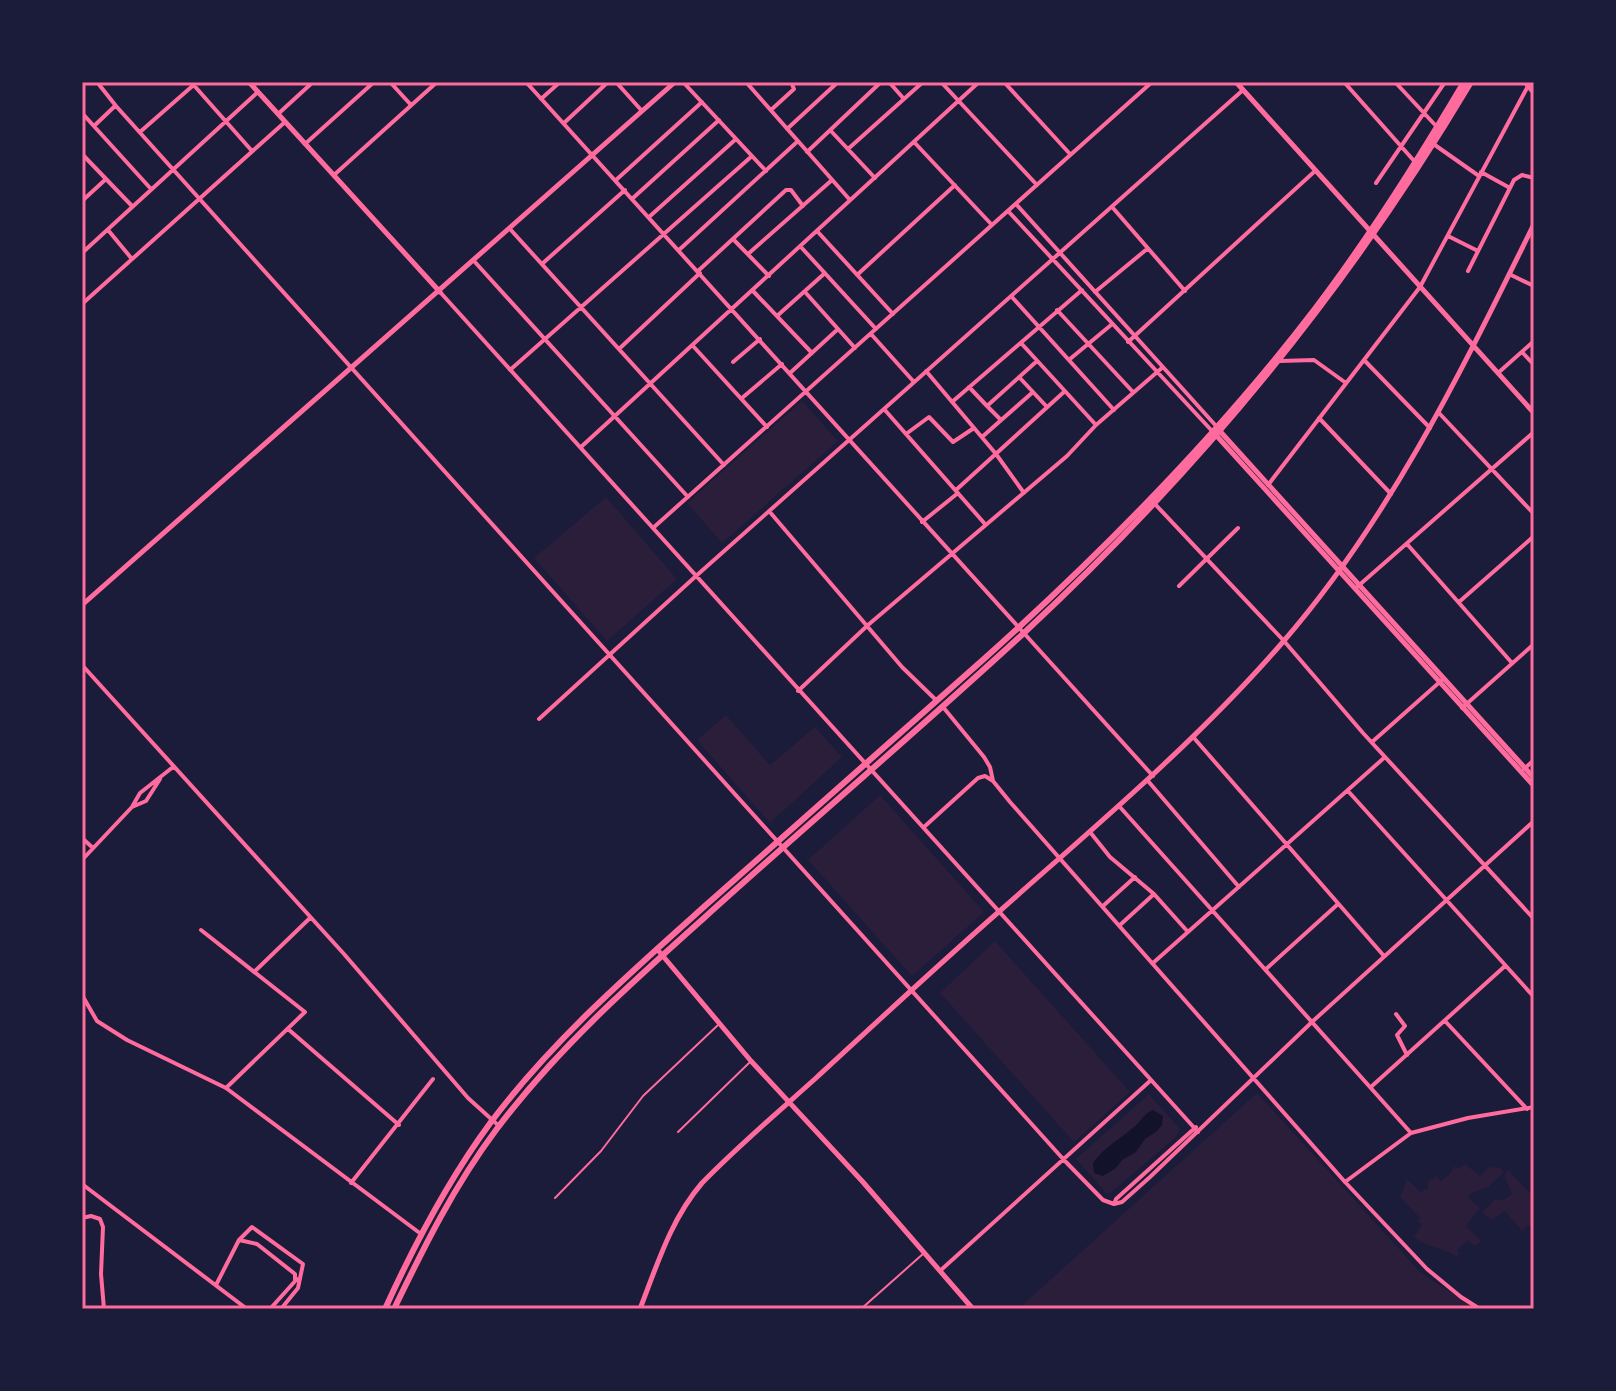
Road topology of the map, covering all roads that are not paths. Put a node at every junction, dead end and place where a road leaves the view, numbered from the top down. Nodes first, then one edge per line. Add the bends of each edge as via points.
1 (249, 82) edge
2 (374, 82) edge
3 (390, 82) edge
4 (526, 82) edge
5 (560, 82) edge
6 (608, 82) edge
7 (616, 82) edge
8 (675, 82) edge
9 (683, 82) edge
10 (746, 82) edge
11 (791, 82) edge
12 (827, 82) edge
13 (838, 82) edge
14 (881, 82) edge
15 (889, 82) edge
16 (923, 82) edge
17 (941, 82) edge
18 (979, 82) edge
19 (1004, 82) edge
20 (1152, 82) edge
21 (1236, 82) edge
22 (1344, 82) edge
23 (1395, 82) edge
24 (1445, 82) edge
25 (100, 83) edge
26 (194, 83) edge
27 (310, 83) edge
28 (434, 83) edge
29 (1465, 83) edge
30 (1530, 83) edge
31 (832, 87) junction
32 (1243, 90) junction
33 (258, 92) junction
34 (1534, 93) edge
35 (541, 99) junction
36 (904, 99) junction
37 (702, 102) junction
38 (958, 102) junction
39 (411, 105) junction
40 (116, 106) junction
41 (771, 110) junction
42 (642, 111) junction
43 (82, 113) edge
44 (1424, 113) junction
45 (278, 114) junction
46 (719, 120) junction
47 (226, 122) junction
48 (285, 122) junction
49 (564, 123) junction
50 (94, 126) junction
51 (787, 129) junction
52 (1440, 129) junction
53 (830, 130) junction
54 (140, 132) junction
55 (736, 139) junction
56 (798, 141) junction
57 (914, 142) junction
58 (1432, 143) junction
59 (305, 144) junction
60 (1400, 145) junction
61 (848, 149) junction
62 (252, 151) junction
63 (807, 152) junction
64 (82, 154) edge
65 (594, 155) junction
66 (1070, 155) junction
67 (752, 156) junction
68 (1418, 164) junction
69 (174, 169) junction
70 (766, 171) junction
71 (1315, 171) junction
72 (1480, 174) junction
73 (334, 175) junction
74 (875, 178) junction
75 (1534, 178) edge
76 (106, 179) junction
77 (616, 180) junction
78 (832, 180) junction
79 (1376, 183) dead end
80 (955, 185) junction
81 (1037, 185) junction
82 (1510, 188) junction
83 (151, 189) junction
84 (625, 190) junction
85 (199, 198) junction
86 (633, 198) junction
87 (82, 201) edge
88 (850, 201) junction
89 (1016, 204) junction
90 (132, 206) junction
91 (803, 206) junction
92 (1112, 207) junction
93 (1008, 211) junction
94 (649, 217) junction
95 (1534, 224) edge
96 (992, 225) junction
97 (510, 229) junction
98 (108, 230) junction
99 (817, 231) junction
100 (1371, 233) junction
101 (665, 235) junction
102 (1447, 236) junction
103 (733, 239) junction
104 (800, 246) junction
105 (1147, 249) junction
106 (679, 250) junction
107 (1478, 251) junction
108 (82, 253) edge
109 (1060, 253) junction
110 (748, 254) junction
111 (132, 259) junction
112 (1052, 260) junction
113 (474, 261) junction
114 (542, 264) junction
115 (1468, 271) dead end
116 (699, 272) junction
117 (825, 273) junction
118 (1509, 274) junction
119 (857, 275) junction
120 (769, 276) junction
121 (1534, 286) edge
122 (1420, 287) junction
123 (752, 290) junction
124 (1082, 290) junction
125 (1185, 291) junction
126 (440, 292) junction
127 (805, 292) junction
128 (1095, 292) junction
129 (1011, 296) junction
130 (82, 304) edge
131 (581, 307) junction
132 (732, 309) junction
133 (1057, 310) junction
134 (893, 314) junction
135 (777, 316) junction
136 (1112, 325) junction
137 (1039, 327) junction
138 (838, 329) junction
139 (876, 329) junction
140 (871, 334) junction
141 (1135, 336) junction
142 (545, 339) junction
143 (760, 339) junction
144 (1534, 341) edge
145 (1128, 342) junction
146 (1021, 343) junction
147 (1087, 344) junction
148 (692, 345) junction
149 (1474, 346) junction
150 (855, 348) junction
151 (619, 349) junction
152 (1522, 352) junction
153 (812, 353) junction
154 (1070, 359) junction
155 (1364, 360) junction
156 (1037, 361) junction
157 (1280, 361) junction
158 (733, 362) dead end
159 (782, 364) junction
160 (1534, 365) edge
161 (1163, 367) junction
162 (353, 368) junction
163 (510, 370) junction
164 (926, 371) junction
165 (1157, 372) junction
166 (790, 373) junction
167 (1498, 373) junction
168 (1019, 377) junction
169 (914, 382) junction
170 (1346, 383) junction
171 (650, 384) junction
172 (969, 387) junction
173 (807, 391) junction
174 (1065, 391) junction
175 (1033, 392) junction
176 (1133, 392) junction
177 (742, 398) junction
178 (952, 402) junction
179 (987, 406) junction
180 (1047, 407) junction
181 (884, 409) junction
182 (1114, 410) junction
183 (1439, 413) junction
184 (1534, 413) edge
185 (615, 416) junction
186 (1319, 418) junction
187 (1001, 420) junction
188 (1096, 425) junction
189 (767, 427) junction
190 (974, 428) junction
191 (1430, 428) junction
192 (1217, 432) junction
193 (1534, 432) edge
194 (906, 434) junction
195 (982, 437) junction
196 (850, 439) junction
197 (581, 447) junction
198 (996, 454) junction
199 (724, 465) junction
200 (1493, 468) junction
201 (1268, 485) junction
202 (957, 491) junction
203 (1024, 493) junction
204 (1391, 494) junction
205 (688, 497) junction
206 (1152, 501) junction
207 (769, 511) junction
208 (1534, 514) edge
209 (922, 522) junction
210 (985, 524) junction
211 (653, 528) junction
212 (1238, 528) dead end
213 (1534, 536) edge
214 (1407, 544) junction
215 (951, 555) junction
216 (1207, 559) junction
217 (1341, 569) junction
218 (696, 576) junction
219 (1179, 586) dead end
220 (1357, 587) junction
221 (1459, 602) junction
222 (82, 605) edge
223 (868, 625) junction
224 (1021, 630) junction
225 (1284, 641) junction
226 (1534, 644) edge
227 (611, 654) junction
228 (1512, 663) junction
229 (82, 665) edge
230 (1442, 681) junction
231 (798, 691) junction
232 (939, 703) junction
233 (1464, 706) junction
234 (539, 719) dead end
235 (1194, 738) junction
236 (1372, 742) junction
237 (1385, 757) junction
238 (1534, 760) edge
239 (865, 763) junction
240 (173, 767) junction
241 (871, 769) junction
242 (1523, 771) junction
243 (161, 778) junction
244 (1534, 778) edge
245 (1150, 779) junction
246 (993, 781) junction
247 (1534, 786) edge
248 (1347, 791) junction
249 (1119, 806) junction
250 (132, 807) junction
251 (1534, 821) edge
252 (924, 827) junction
253 (1090, 832) junction
254 (82, 838) edge
255 (781, 844) junction
256 (1287, 845) junction
257 (93, 848) junction
258 (1061, 858) junction
259 (82, 860) edge
260 (1486, 865) junction
261 (1135, 877) junction
262 (1239, 887) junction
263 (1154, 894) junction
264 (1446, 901) junction
265 (1338, 904) junction
266 (1103, 906) junction
267 (1213, 910) junction
268 (999, 912) junction
269 (310, 917) junction
270 (1534, 919) edge
271 (1120, 925) junction
272 (201, 930) dead end
273 (1188, 932) junction
274 (657, 949) junction
275 (661, 956) junction
276 (1384, 956) junction
277 (1153, 963) junction
278 (1505, 966) junction
279 (1266, 969) junction
280 (254, 972) junction
281 (911, 991) junction
282 (82, 995) edge
283 (1534, 997) edge
284 (1396, 1014) dead end
285 (1313, 1021) junction
286 (1445, 1021) junction
287 (719, 1024) junction
288 (288, 1029) junction
289 (1407, 1055) junction
290 (751, 1061) junction
291 (1254, 1078) junction
292 (433, 1079) dead end
293 (1150, 1081) junction
294 (1372, 1086) junction
295 (226, 1088) junction
296 (790, 1101) junction
297 (1534, 1107) edge
298 (1527, 1109) junction
299 (496, 1123) junction
300 (399, 1125) junction
301 (1196, 1130) junction
302 (678, 1132) dead end
303 (1411, 1133) junction
304 (1064, 1160) junction
305 (1345, 1182) junction
306 (351, 1183) junction
307 (82, 1184) edge
308 (555, 1198) dead end
309 (82, 1218) edge
310 (421, 1234) junction
311 (239, 1240) junction
312 (925, 1252) junction
313 (941, 1270) junction
314 (302, 1275) junction
315 (295, 1280) junction
316 (216, 1285) junction
317 (104, 1309) edge
318 (247, 1309) edge
319 (270, 1309) edge
320 (281, 1309) edge
321 (385, 1309) edge
322 (394, 1309) edge
323 (640, 1309) edge
324 (861, 1309) edge
325 (973, 1309) edge
326 (1480, 1309) edge

1 - 33 street
2 - 59 street
3 - 39 street
4 - 35 street
5 - 35 street
6 - 49 street
7 - 42 street
8 - 42 street
9 - 37 street
10 - 41 street
11 - 41 street via 794,89
12 - 31 street
13 - 31 street
14 - 53 street
15 - 36 street
16 - 36 street
17 - 38 street
18 - 38 street
19 - 66 street
20 - 66 street
21 - 32 street
22 - 60 street
23 - 44 street
24 - 44 street
25 - 40 street
26 - 47 street
26 - 54 street
27 - 45 street
28 - 39 street
29 - 52 highway
30 - 34 street
30 - 72 street
31 - 51 street
32 - 71 street
32 - 92 street
33 - 45 street
33 - 47 street
35 - 49 street
36 - 61 street
37 - 46 street
37 - 77 street
38 - 57 street
38 - 81 street
39 - 73 street
40 - 50 street
40 - 54 street
41 - 51 street
42 - 65 street
43 - 50 street
44 - 52 street
44 - 60 street
45 - 48 street
46 - 55 street
46 - 86 street
47 - 62 street
47 - 69 street
48 - 59 street
48 - 62 street
49 - 65 street
50 - 83 street
51 - 56 street
52 - 58 highway
53 - 61 street
53 - 63 street
54 - 69 street
55 - 67 street
55 - 94 street
56 - 63 street
56 - 70 street
57 - 74 street
57 - 80 street
58 - 68 highway
58 - 72 street
59 - 73 street
60 - 68 street
60 - 79 street
61 - 74 street
62 - 85 street
63 - 78 street
64 - 76 street
65 - 77 street
65 - 97 street
66 - 81 street
67 - 70 street
67 - 101 street
68 - 100 highway
69 - 83 street
69 - 85 street
70 - 106 street
71 - 100 street
71 - 125 street
72 - 82 street
72 - 102 street
73 - 126 street
74 - 88 street
75 - 82 street via 1518,177
76 - 87 street
76 - 90 street
77 - 84 street
78 - 88 street
78 - 91 street
80 - 96 street
80 - 119 street
81 - 89 street
82 - 107 street
83 - 90 street
84 - 86 street
84 - 114 street
85 - 111 street
85 - 162 street
86 - 94 street
88 - 99 street
89 - 93 street
89 - 109 street
90 - 98 street
91 - 103 street via 786,190
91 - 110 street
92 - 105 street
92 - 109 street
93 - 96 street
93 - 112 street
94 - 101 street
95 - 118 street
96 - 134 street
97 - 113 street
97 - 114 street
98 - 108 street
98 - 111 street
99 - 104 street
99 - 119 street
100 - 122 street
100 - 157 highway
100 - 192 highway
101 - 106 street
101 - 131 street
102 - 107 street
102 - 122 street
103 - 110 street
103 - 116 street
104 - 117 street
104 - 120 street
105 - 125 street
105 - 128 street
106 - 116 street
107 - 115 street
109 - 112 street
109 - 128 street
110 - 120 street
111 - 130 street
112 - 124 street
112 - 129 street
113 - 126 street
113 - 142 street
114 - 131 street
116 - 132 street
116 - 151 street
117 - 127 street
117 - 139 street
118 - 121 street
118 - 149 street
119 - 134 street
120 - 123 street
122 - 149 street
122 - 155 street
123 - 132 street
123 - 135 street
124 - 133 street
124 - 136 street
125 - 141 street
126 - 162 street
126 - 163 street
127 - 135 street
127 - 138 street
128 - 141 street
129 - 137 street
129 - 164 street
131 - 142 street
131 - 151 street
132 - 143 street
132 - 148 street
133 - 137 street
133 - 147 street
134 - 139 street
135 - 153 street
136 - 145 street
136 - 147 street
137 - 146 street
137 - 154 street
138 - 150 street
138 - 153 street
139 - 140 street
140 - 150 street
140 - 169 street
141 - 145 street
141 - 161 street
142 - 163 street
142 - 185 street
143 - 158 street
143 - 159 street
144 - 152 street
145 - 165 street
146 - 156 street
146 - 172 street
147 - 154 street
147 - 176 street
148 - 171 street
148 - 177 street
149 - 167 street
149 - 183 street
150 - 173 street
151 - 171 street
152 - 160 street
152 - 167 street
153 - 166 street
154 - 182 street
155 - 170 street
155 - 191 street
156 - 168 street
156 - 174 street
157 - 170 street via 1314,360
157 - 192 highway
159 - 166 street
159 - 177 street
161 - 165 street
161 - 192 street
162 - 222 street
162 - 227 street
163 - 197 street
164 - 169 street
164 - 178 street
165 - 176 street
165 - 192 street
166 - 173 street
167 - 184 street
168 - 175 street
168 - 179 street
169 - 181 street
170 - 186 street
171 - 185 street
171 - 199 street
172 - 178 street
172 - 179 street
173 - 189 street
173 - 196 street
174 - 180 street
174 - 188 street
175 - 180 street
175 - 187 street
176 - 182 street
177 - 189 street
178 - 190 street
179 - 187 street
180 - 198 street
181 - 194 street
181 - 196 street
182 - 188 street
183 - 191 street
183 - 200 street
185 - 197 street
185 - 205 street
186 - 201 street
186 - 204 street
187 - 195 street
188 - 203 street
189 - 199 street
190 - 194 street via 953,442 929,417
190 - 195 street
191 - 204 street
192 - 201 street
192 - 206 highway
192 - 217 street
193 - 200 street
194 - 202 street
195 - 198 street
196 - 207 street
196 - 209 street
197 - 211 street
198 - 202 street
198 - 203 street
199 - 205 street
200 - 208 street
200 - 214 street
201 - 217 street
202 - 209 street
202 - 210 street
203 - 210 street
204 - 217 street
205 - 211 street
206 - 216 street
206 - 224 highway via 1093,567
207 - 218 street
207 - 223 street
209 - 215 street
210 - 215 street
211 - 218 street
212 - 216 street
213 - 221 street
214 - 220 street
214 - 221 street
215 - 223 street
215 - 224 street
216 - 219 street
216 - 225 street
217 - 220 street
217 - 225 street
218 - 227 street
218 - 231 street
220 - 230 street
221 - 228 street
223 - 231 street
223 - 232 street
224 - 232 highway
224 - 245 street
225 - 235 street
225 - 236 street
226 - 228 street
227 - 234 street
227 - 255 street
228 - 233 street
229 - 240 street
230 - 233 street
230 - 236 street
231 - 239 street
232 - 239 highway
232 - 241 highway
232 - 246 street via 984,757
233 - 242 street
235 - 245 street
235 - 256 street
236 - 237 street
237 - 248 street
237 - 260 street
238 - 242 street
239 - 241 street
239 - 255 highway
240 - 243 street
240 - 269 street
241 - 252 street
241 - 255 highway
242 - 244 street
242 - 247 street
243 - 250 street via 145,788
243 - 250 street via 146,801
245 - 249 street
245 - 262 street
246 - 252 street via 978,778
246 - 258 street
248 - 256 street
248 - 264 street
249 - 253 street
249 - 267 street
250 - 257 street
251 - 260 street
252 - 268 street
253 - 258 street
253 - 261 street
254 - 257 street
255 - 274 highway
255 - 275 highway
255 - 281 street
256 - 262 street
256 - 265 street
257 - 259 street
258 - 266 street
258 - 268 street
260 - 264 street
260 - 270 street
261 - 263 street
261 - 266 street
262 - 267 street
263 - 271 street
263 - 273 street
264 - 276 street
264 - 278 street
265 - 276 street
265 - 279 street
266 - 271 street
267 - 273 street
267 - 279 street
268 - 281 street
268 - 293 street
269 - 280 street
269 - 299 street via 468,1098
271 - 277 street
272 - 280 street
273 - 277 street
274 - 275 street
274 - 299 highway via 570,1033
275 - 287 street
275 - 299 highway
276 - 285 street
277 - 291 street
278 - 283 street
278 - 286 street
279 - 285 street
280 - 288 street via 305,1012
281 - 296 street
281 - 304 street
282 - 295 street via 97,1021 109,1029
284 - 289 street via 1405,1026 1397,1035
285 - 291 street
285 - 294 street
286 - 289 street
286 - 298 street
287 - 290 street
287 - 308 lane via 643,1096 601,1151
288 - 295 street
288 - 300 street
289 - 294 street
290 - 296 street
290 - 302 lane
291 - 301 street
291 - 305 street
292 - 300 street
293 - 301 street
293 - 304 street
294 - 303 street
295 - 306 street
296 - 312 street
296 - 323 street via 686,1202
297 - 298 street
298 - 303 street
299 - 310 highway via 454,1177
299 - 322 highway via 443,1211
300 - 306 street
301 - 304 street via 1114,1204 1103,1200
303 - 305 street
304 - 313 street
305 - 326 street via 1427,1269
306 - 310 street
307 - 316 street
309 - 317 street via 100,1219 103,1227
310 - 321 highway
311 - 314 street via 247,1230 257,1229 303,1264
311 - 315 street via 257,1244 295,1274
311 - 316 street
312 - 313 street
312 - 324 lane
313 - 325 street
314 - 315 street
314 - 320 street
315 - 319 street
316 - 318 street

